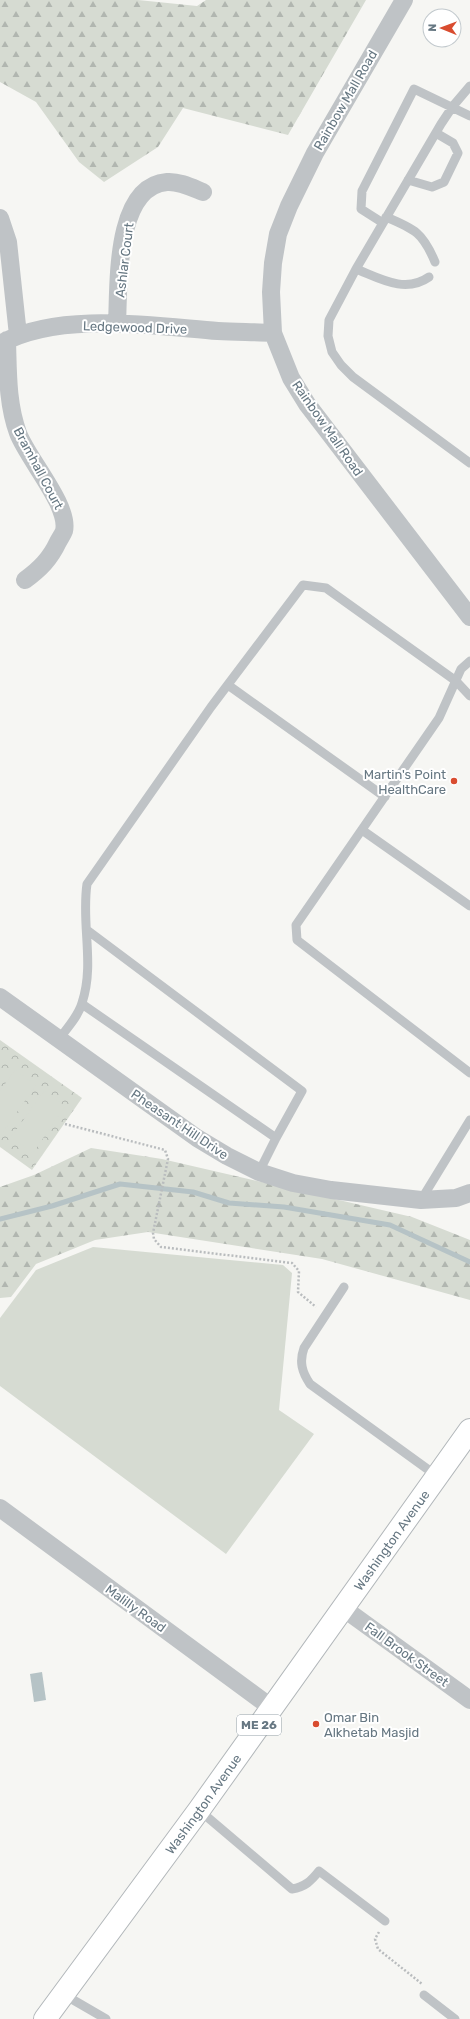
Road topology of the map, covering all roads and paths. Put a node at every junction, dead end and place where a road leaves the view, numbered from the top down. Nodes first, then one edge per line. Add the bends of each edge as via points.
1 (404, 0) edge
2 (470, 86) edge
3 (452, 106) junction
4 (470, 116) edge
5 (436, 133) junction
6 (408, 180) junction
7 (203, 192) dead end
8 (0, 218) edge
9 (385, 220) junction
10 (435, 262) dead end
11 (356, 269) junction
12 (429, 277) dead end
13 (117, 324) junction
14 (273, 333) junction
15 (9, 339) edge
16 (470, 463) edge
17 (25, 580) dead end
18 (470, 617) edge
19 (470, 661) edge
20 (456, 681) junction
21 (228, 685) junction
22 (470, 696) edge
23 (385, 797) junction
24 (362, 830) junction
25 (470, 906) edge
26 (87, 930) junction
27 (0, 997) edge
28 (82, 1004) junction
29 (59, 1039) junction
30 (470, 1073) edge
31 (470, 1120) edge
32 (65, 1124) dead end
33 (276, 1138) junction
34 (259, 1172) junction
35 (465, 1199) edge
36 (421, 1200) junction
37 (344, 1287) dead end
38 (316, 1307) dead end
39 (470, 1430) edge
40 (437, 1476) junction
41 (0, 1508) edge
42 (343, 1608) junction
43 (470, 1700) edge
44 (272, 1708) junction
45 (198, 1810) junction
46 (385, 1921) joint
47 (63, 1994) junction
48 (424, 1995) joint
49 (45, 2019) edge
50 (106, 2019) edge
51 (455, 2019) edge

1 - 14 street, Rainbow Mall Road via 315,153 288,206 278,234 273,263
2 - 3 lane
3 - 4 lane
3 - 5 lane
3 - 9 lane via 414,89 362,191 361,209
5 - 6 lane
5 - 6 lane via 454,143 458,153 444,182 432,187
6 - 9 lane
7 - 13 street, Ashlar Court via 168,182 150,188 137,199 130,210 121,255
8 - 15 street, Bramhall Court via 8,242
9 - 10 lane via 408,226 420,235
9 - 11 lane
11 - 12 lane via 405,286
11 - 16 lane via 329,320 328,336 332,352 353,377
13 - 14 street, Ledgewood Drive
13 - 15 street, Ledgewood Drive via 55,326
14 - 18 street, Rainbow Mall Road via 291,378 307,404
15 - 17 street, Bramhall Court via 10,407 18,434 64,514 64,530 52,555
19 - 20 lane via 461,669
20 - 21 lane via 326,588 303,585
20 - 22 lane
20 - 23 lane via 439,718
21 - 23 lane
21 - 26 lane via 87,884 84,903
23 - 24 lane
24 - 25 lane
24 - 30 lane via 296,925 297,940
26 - 28 lane via 88,973
26 - 33 lane via 302,1091
27 - 29 street, Pheasant Hill Drive
28 - 29 lane via 72,1023
28 - 33 lane
29 - 34 street, Pheasant Hill Drive via 197,1138
31 - 36 lane
32 - 38 path via 165,1150 168,1159 153,1233 154,1239 161,1247 292,1263 299,1271 298,1292
33 - 34 lane
34 - 36 street, Pheasant Hill Drive via 293,1183 331,1190
35 - 36 street, Pheasant Hill Drive
37 - 40 lane via 304,1348 301,1356 303,1374 310,1384
39 - 40 main road, Washington Avenue / ME 26
40 - 42 main road, Washington Avenue / ME 26
41 - 44 street, Malilly Road
42 - 43 street, Fall Brook Street
42 - 44 main road, Washington Avenue / ME 26
44 - 45 main road, Washington Avenue / ME 26
45 - 46 lane via 292,1889 303,1887 319,1871
45 - 47 main road, Washington Avenue / ME 26
46 - 48 path via 374,1939 378,1949 427,1989
47 - 49 main road, Washington Avenue / ME 26
47 - 50 lane
48 - 51 lane

